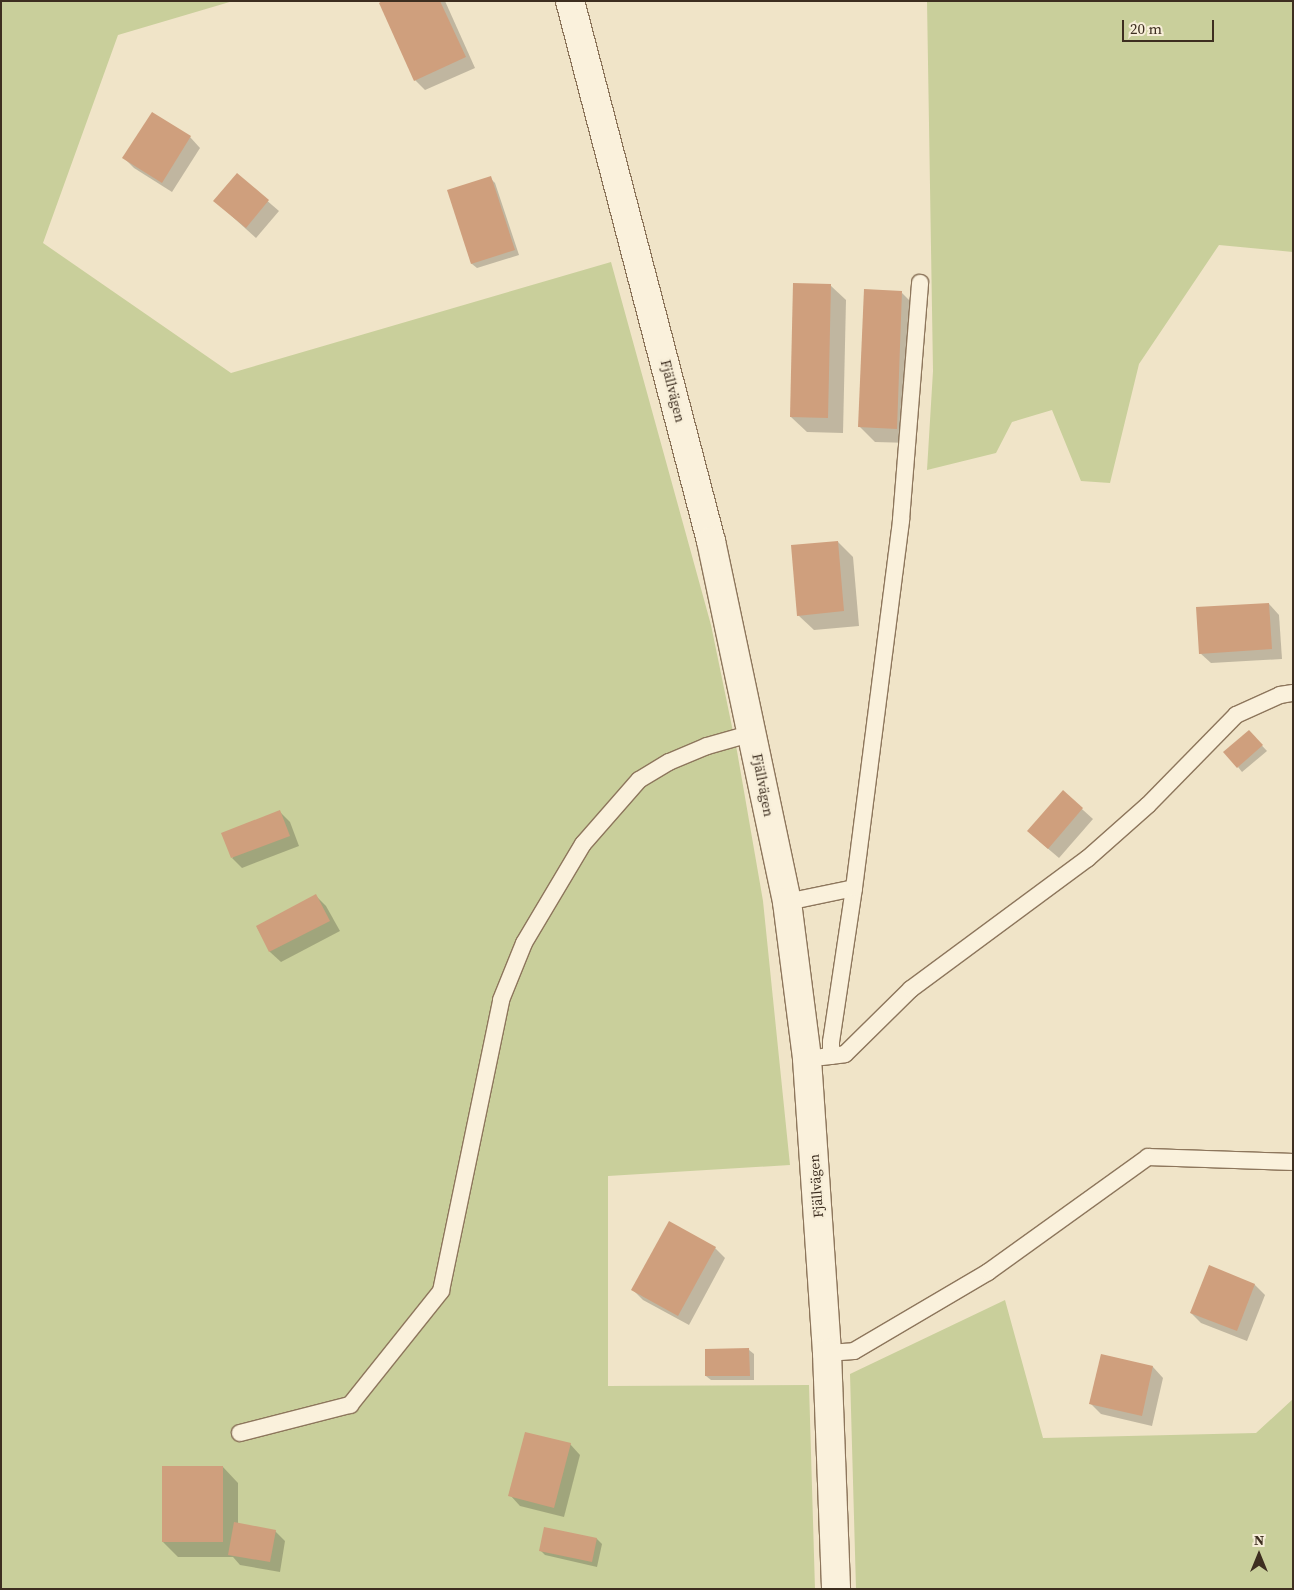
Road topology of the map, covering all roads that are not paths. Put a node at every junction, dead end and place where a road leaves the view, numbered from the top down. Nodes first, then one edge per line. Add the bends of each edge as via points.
1 (570, 1) edge
2 (920, 283) dead end
3 (1293, 693) edge
4 (753, 733) junction
5 (854, 888) junction
6 (787, 902) junction
7 (819, 1057) junction
8 (1293, 1162) edge
9 (827, 1354) junction
10 (240, 1433) dead end
11 (836, 1589) edge

1 - 4 street, Fjällvägen via 712,540
2 - 5 lane via 900,520
3 - 7 lane via 1280,695 1236,715 1087,860 911,989 845,1054
4 - 6 street, Fjällvägen
4 - 10 lane via 700,750 639,780 583,844 524,943 501,1000 441,1291 350,1405
5 - 6 lane
5 - 7 lane via 836,1005
6 - 7 street, Fjällvägen
7 - 9 street, Fjällvägen
8 - 9 lane via 1148,1157 988,1272 854,1351
9 - 11 street, Fjällvägen

